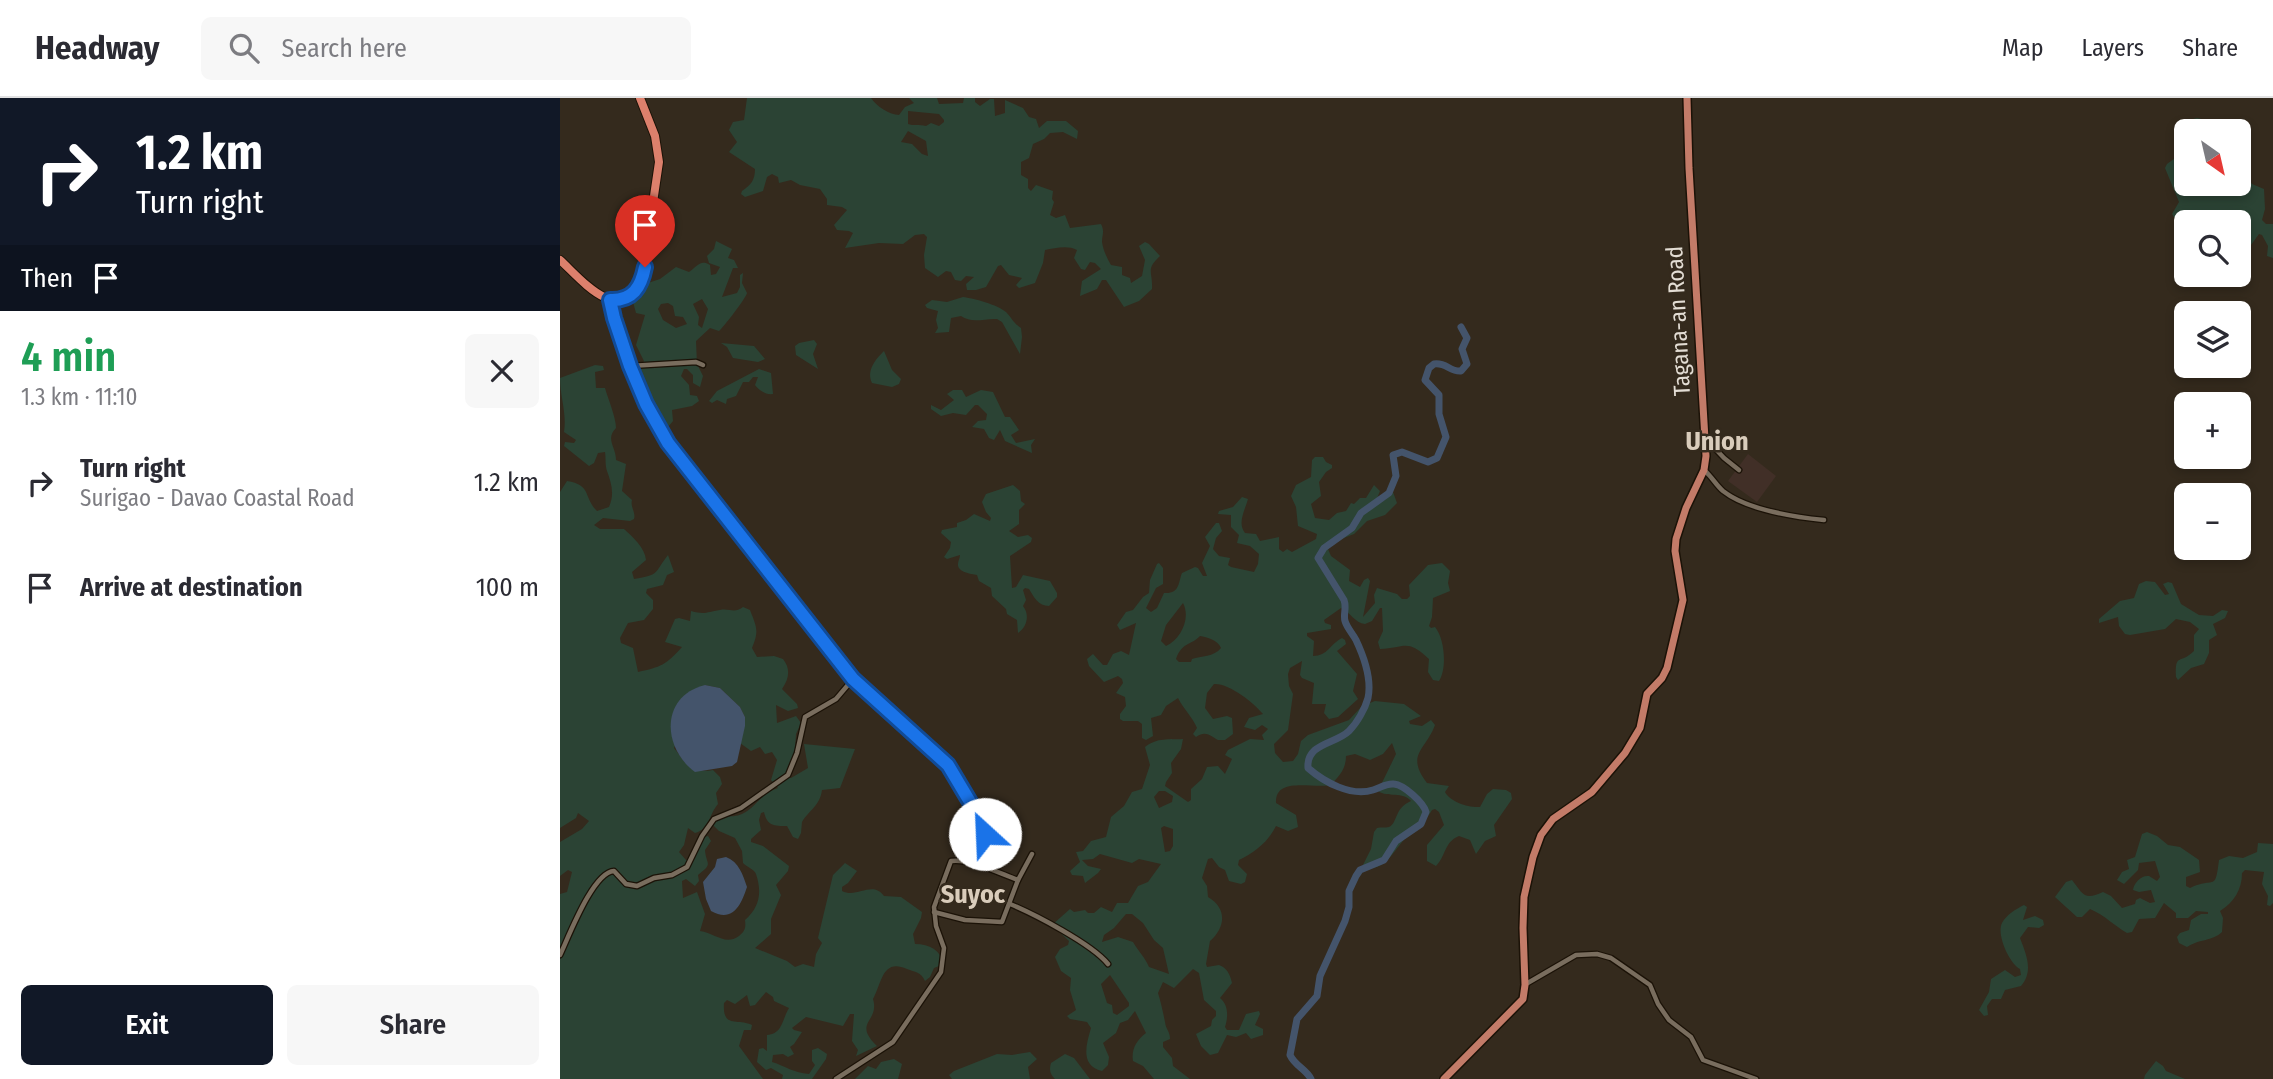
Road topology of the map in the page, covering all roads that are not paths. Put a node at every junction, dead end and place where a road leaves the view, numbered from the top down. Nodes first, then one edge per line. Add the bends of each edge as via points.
1 (640, 98) edge
2 (1687, 98) edge
3 (560, 260) edge
4 (610, 300) junction
5 (703, 365) dead end
6 (630, 366) junction
7 (1704, 437) junction
8 (1704, 470) junction
9 (1739, 470) dead end
10 (1824, 520) dead end
11 (853, 679) junction
12 (1032, 853) dead end
13 (975, 865) junction
14 (1018, 880) junction
15 (1010, 904) junction
16 (934, 912) junction
17 (560, 955) edge
18 (1108, 964) dead end
19 (1525, 985) junction
20 (836, 1079) edge
21 (1444, 1079) edge
22 (1756, 1079) edge

1 - 4 highway via 657,144 658,181 641,284 631,296
2 - 7 main road, Tagana-an Road
3 - 4 highway via 594,292
4 - 6 street
5 - 6 street
6 - 11 street via 671,447
7 - 8 main road, Tagana-an Road
7 - 9 street
8 - 10 street via 1737,499
8 - 19 main road, Tagana-an Road via 1676,539 1683,600 1667,668 1646,698 1640,728 1625,753 1592,792 1553,819 1535,852 1524,897
11 - 13 street via 948,765 985,831
11 - 17 street via 836,699 805,717 786,778 741,808 714,819 687,867 637,886 626,884 614,871 604,874 583,905
12 - 14 street
13 - 14 street
13 - 16 street via 950,863
14 - 15 street
15 - 16 street via 1000,923
15 - 18 street via 1076,940
16 - 20 street via 944,948 941,972 893,1042
19 - 21 main road, Tagana-an Road via 1520,1004
19 - 22 street via 1576,955 1611,958 1648,983 1669,1020 1691,1037 1702,1058

